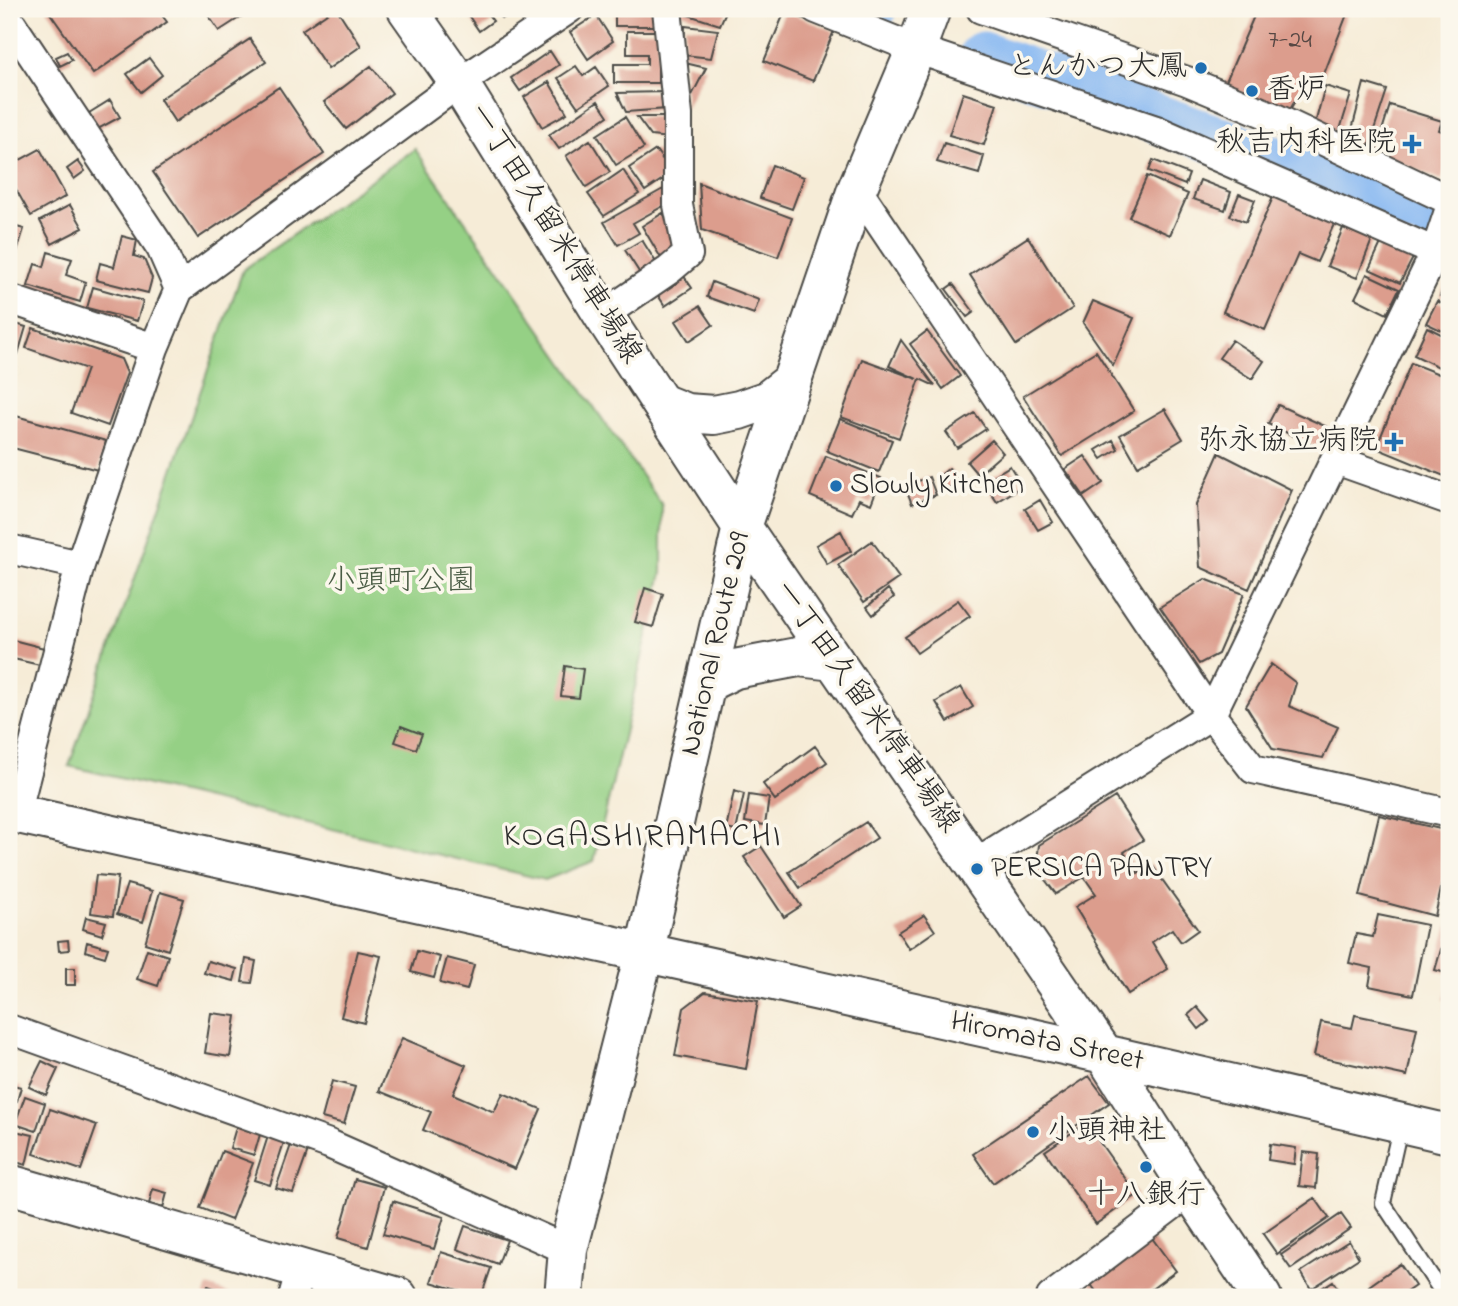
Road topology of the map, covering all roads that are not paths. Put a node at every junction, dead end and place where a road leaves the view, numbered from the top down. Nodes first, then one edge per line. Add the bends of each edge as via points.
1 (407, 9) edge
2 (569, 9) edge
3 (667, 9) edge
4 (816, 9) edge
5 (931, 9) edge
6 (981, 9) edge
7 (9, 20) edge
8 (916, 49) junction
9 (459, 83) junction
10 (857, 189) junction
11 (1449, 200) edge
12 (1449, 211) edge
13 (1442, 255) edge
14 (179, 289) junction
15 (9, 299) edge
16 (603, 315) junction
17 (154, 348) junction
18 (791, 382) junction
19 (661, 403) junction
20 (1336, 460) junction
21 (1449, 500) edge
22 (742, 527) junction
23 (9, 550) edge
24 (80, 565) junction
25 (834, 661) junction
26 (706, 683) junction
27 (1211, 715) junction
28 (1449, 813) edge
29 (11, 823) edge
30 (974, 864) junction
31 (644, 954) junction
32 (9, 1029) edge
33 (1104, 1054) junction
34 (1401, 1122) junction
35 (1449, 1134) edge
36 (9, 1184) edge
37 (1191, 1191) junction
38 (568, 1250) junction
39 (297, 1283) edge
40 (398, 1297) edge
41 (564, 1297) edge
42 (1051, 1297) edge
43 (1262, 1297) edge
44 (1445, 1297) edge

1 - 9 main road, 一丁田久留米停車場線
2 - 9 street
3 - 16 street via 678,115 678,205 688,254
4 - 8 street
5 - 8 main road, National Route 209
6 - 11 street via 1187,81
7 - 14 street via 161,248
8 - 10 main road, National Route 209
8 - 13 street via 1156,130
9 - 14 street
9 - 16 main road, 一丁田久留米停車場線
10 - 18 main road, National Route 209
10 - 27 street
12 - 13 street
13 - 20 street
14 - 17 street
15 - 17 street
16 - 19 main road, 一丁田久留米停車場線
17 - 24 street
18 - 19 main road via 768,400 739,411 687,413
18 - 22 main road, National Route 209
19 - 22 main road, 一丁田久留米停車場線
20 - 21 street
20 - 27 street
22 - 25 main road, 一丁田久留米停車場線
22 - 26 main road, National Route 209
23 - 24 street
24 - 29 street
25 - 26 main road via 798,657 735,669
25 - 30 main road, 一丁田久留米停車場線
26 - 31 main road, National Route 209
27 - 28 street via 1253,769
27 - 30 street
29 - 31 main road, Hiromata Street
30 - 33 main road, 一丁田久留米停車場線
31 - 33 main road, Hiromata Street
31 - 38 main road, National Route 209
32 - 38 street via 329,1144
33 - 34 main road, Hiromata Street
33 - 37 main road, 一丁田久留米停車場線
34 - 35 main road, Hiromata Street
34 - 44 lane via 1383,1203
36 - 39 main road
37 - 42 street
37 - 43 main road, 一丁田久留米停車場線
38 - 41 main road, National Route 209
39 - 40 main road

